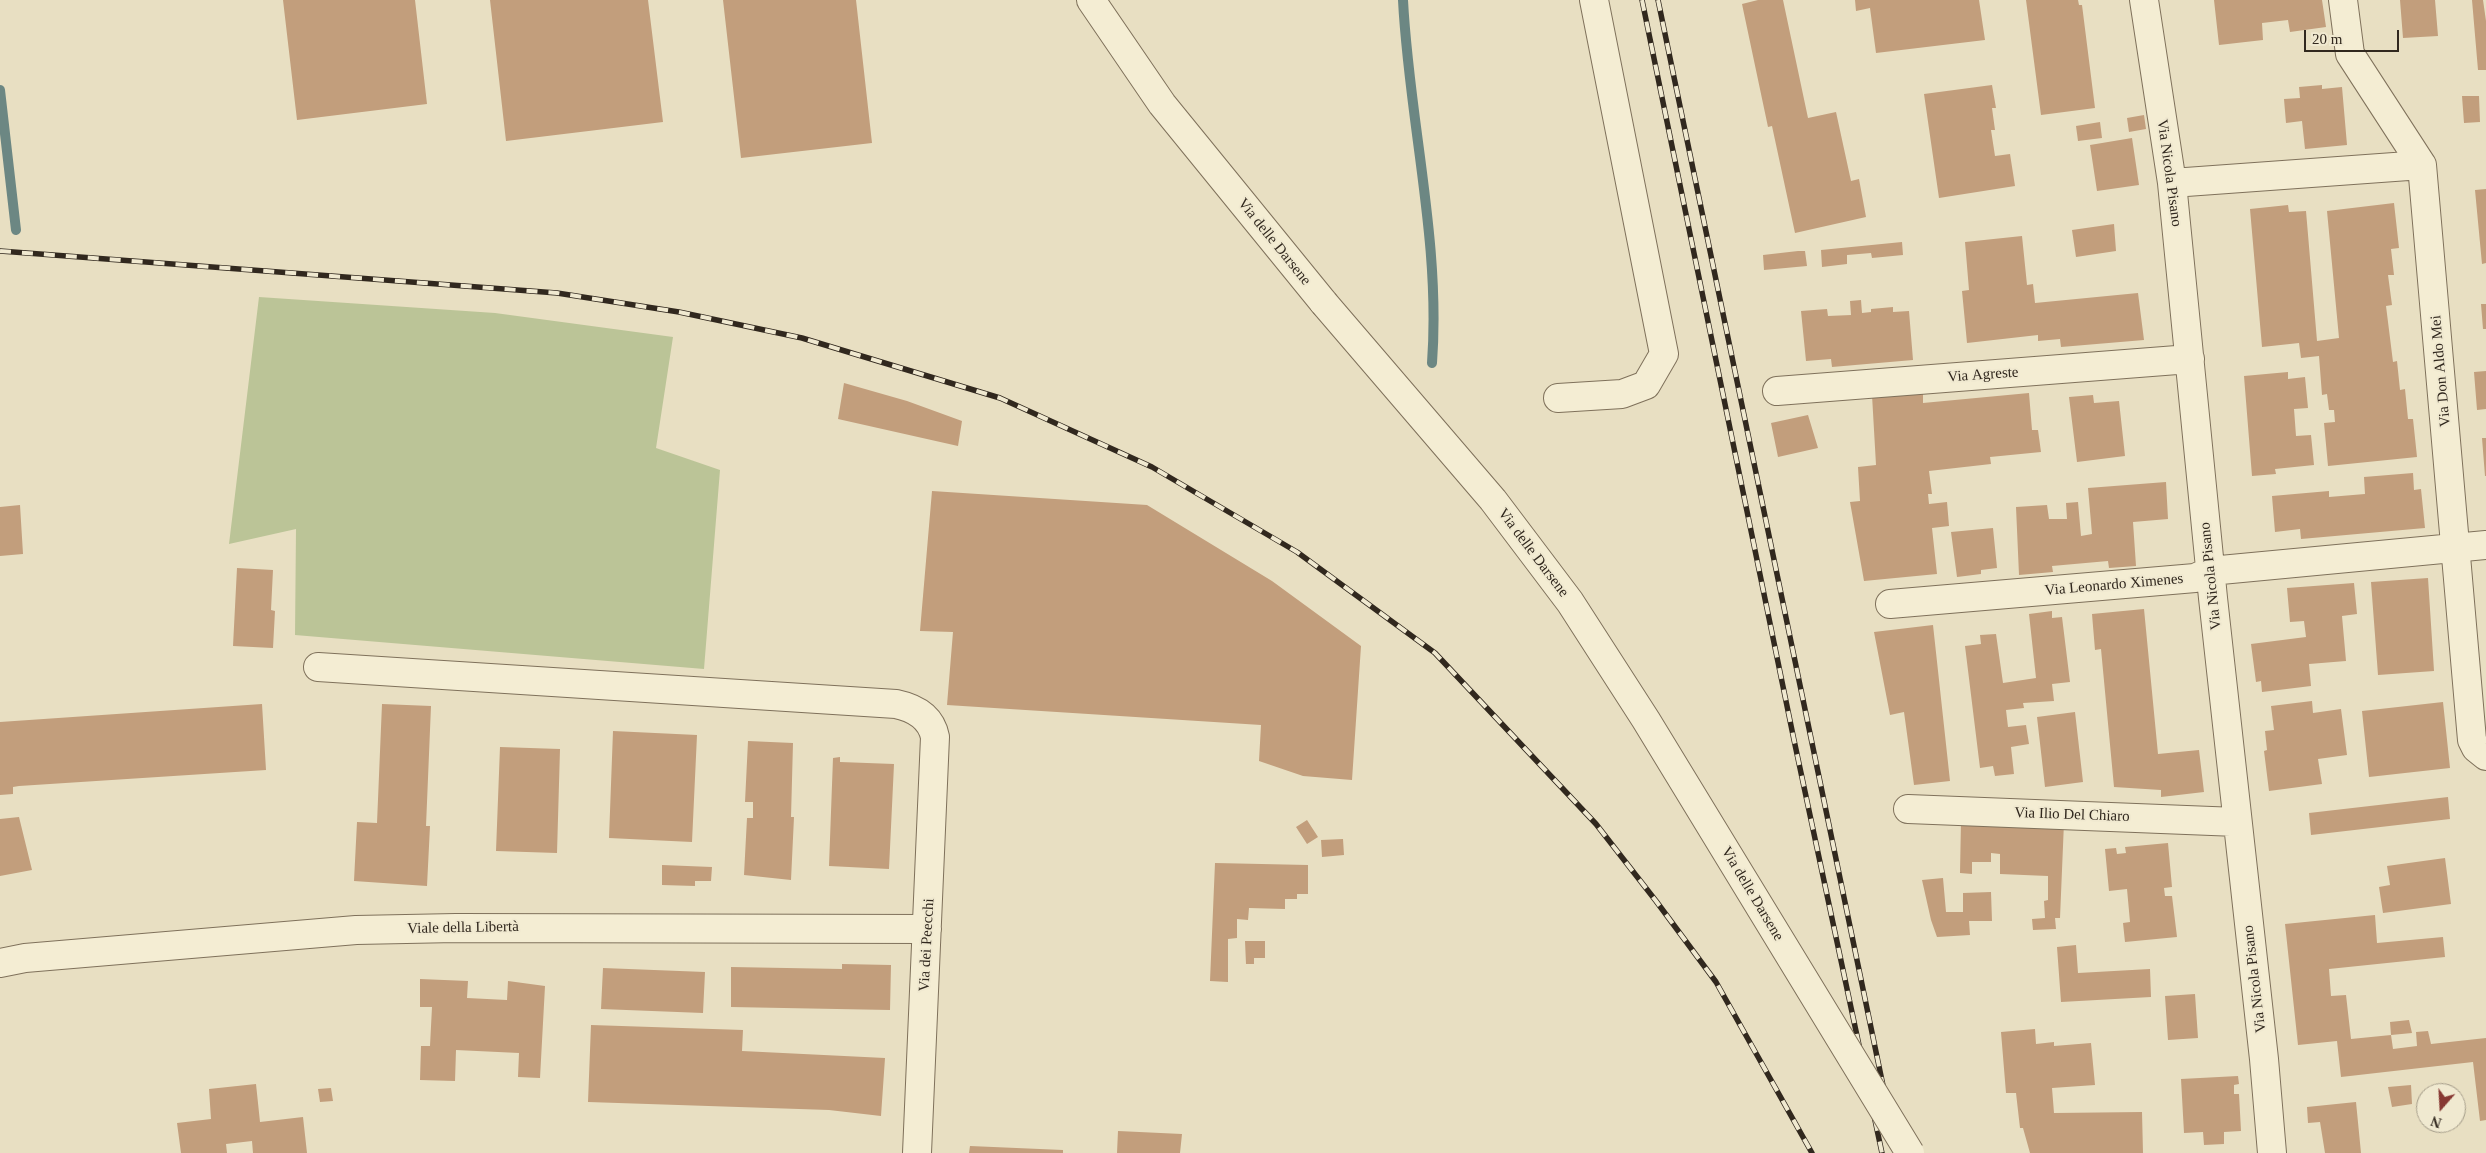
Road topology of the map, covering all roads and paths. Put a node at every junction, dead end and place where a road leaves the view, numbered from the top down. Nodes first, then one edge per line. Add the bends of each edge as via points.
1 (1091, 0) edge
2 (1594, 0) edge
3 (2144, 0) edge
4 (2343, 0) edge
5 (2422, 166) junction
6 (2172, 183) junction
7 (2190, 359) junction
8 (1777, 390) dead end
9 (1558, 398) dead end
10 (2486, 545) edge
11 (2456, 547) junction
12 (2210, 570) junction
13 (1890, 604) dead end
14 (318, 667) dead end
15 (2486, 756) edge
16 (1908, 809) dead end
17 (2237, 822) junction
18 (927, 929) junction
19 (0, 963) edge
20 (917, 1153) edge
21 (1910, 1153) edge
22 (2272, 1153) edge

1 - 21 street, Via delle Darsene, bridge via 1162,104 1324,304 1493,500 1570,602 1652,728
2 - 9 street via 1664,354 1646,385 1622,394
3 - 6 street, Via Nicola Pisano
4 - 5 street, Via Don Aldo Mei via 2350,54
5 - 6 street
5 - 11 street, Via Don Aldo Mei
6 - 7 street, Via Nicola Pisano
7 - 8 street, Via Agreste
7 - 12 street, Via Nicola Pisano
10 - 11 street, Via Leonardo Ximenes
11 - 12 street, Via Leonardo Ximenes
11 - 15 street, Via Don Aldo Mei via 2472,740
12 - 13 street, Via Leonardo Ximenes via 2195,578
12 - 17 street, Via Nicola Pisano
14 - 18 street, Via dei Peecchi via 909,707 923,715 933,728 935,737
16 - 17 street, Via Ilio Del Chiaro
17 - 22 street, Via Nicola Pisano
18 - 19 street, Viale della Libertà via 356,930 25,958
18 - 20 street, Via dei Peecchi

